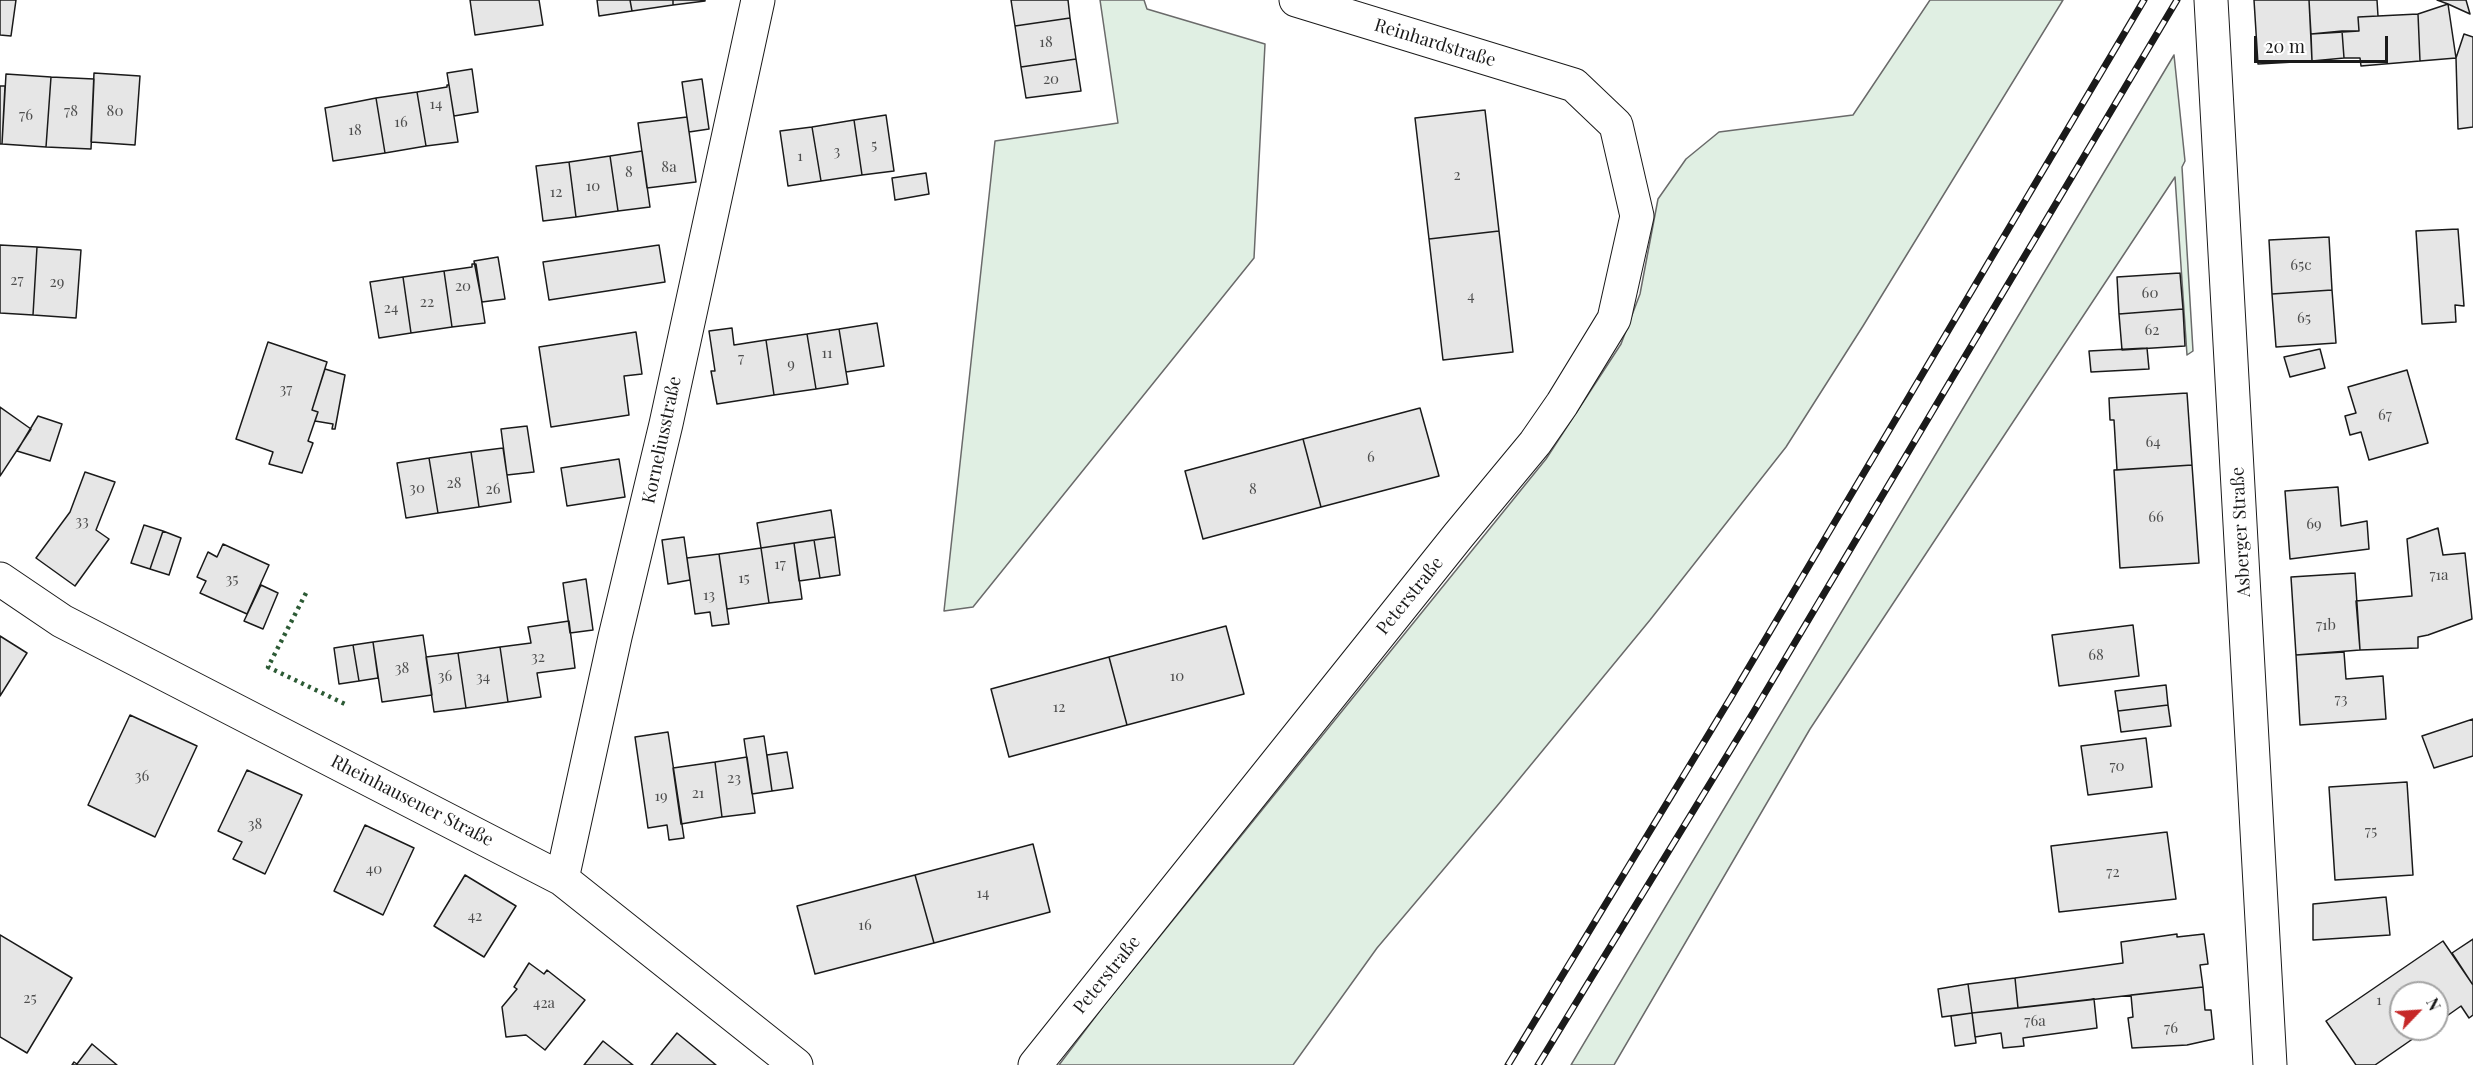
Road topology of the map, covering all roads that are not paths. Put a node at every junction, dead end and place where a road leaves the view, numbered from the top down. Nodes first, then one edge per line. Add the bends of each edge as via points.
1 (758, 0) edge
2 (1296, 0) edge
3 (2211, 0) edge
4 (1574, 85) joint
5 (0, 579) edge
6 (562, 879) junction
7 (796, 1065) edge
8 (1035, 1065) edge
9 (2270, 1065) edge

1 - 6 street, Korneliusstraße
2 - 4 street, Reinhardstraße
3 - 9 street, Asberger Straße
4 - 8 street, Peterstraße via 1616,125 1637,216 1614,320 1535,443
5 - 6 street, Rheinhausener Straße via 62,621
6 - 7 street, Rheinhausener Straße

